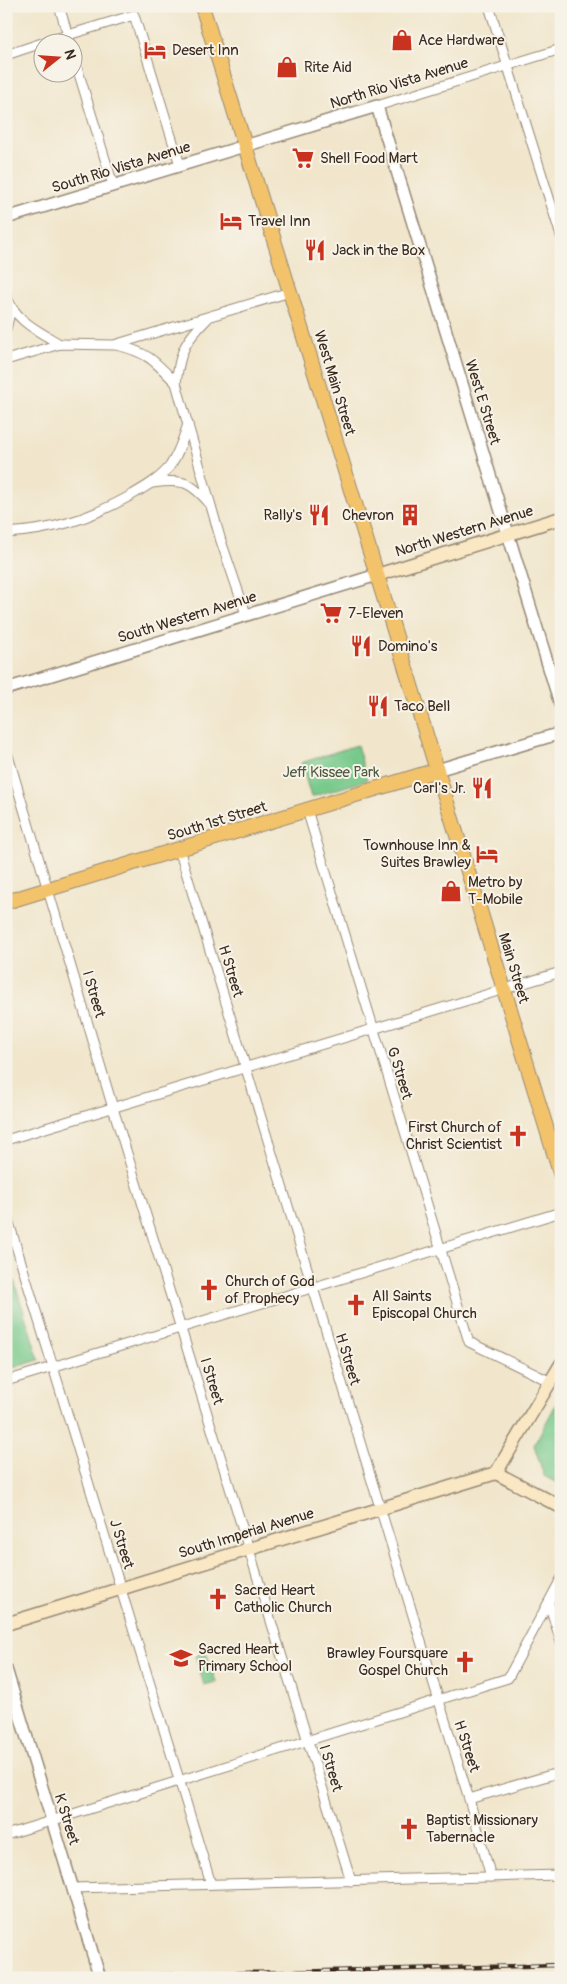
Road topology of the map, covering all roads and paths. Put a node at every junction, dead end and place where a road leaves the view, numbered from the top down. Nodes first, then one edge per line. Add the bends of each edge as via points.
1 (59, 6) edge
2 (202, 6) edge
3 (488, 6) edge
4 (67, 32) edge
5 (82, 34) edge
6 (32, 47) edge
7 (561, 49) edge
8 (6, 55) edge
9 (507, 66) junction
10 (81, 82) edge
11 (377, 106) junction
12 (245, 145) junction
13 (180, 165) junction
14 (113, 185) junction
15 (6, 218) edge
16 (561, 236) edge
17 (290, 292) junction
18 (6, 295) edge
19 (11, 309) junction
20 (208, 318) junction
21 (6, 329) edge
22 (60, 344) junction
23 (114, 345) junction
24 (6, 360) edge
25 (176, 382) junction
26 (188, 424) junction
27 (152, 483) junction
28 (212, 506) junction
29 (561, 518) edge
30 (6, 533) edge
31 (508, 534) junction
32 (377, 575) junction
33 (246, 614) junction
34 (6, 689) edge
35 (561, 707) edge
36 (561, 733) edge
37 (6, 749) edge
38 (437, 770) junction
39 (308, 810) junction
40 (179, 849) junction
41 (49, 889) junction
42 (6, 902) edge
43 (561, 972) edge
44 (504, 989) junction
45 (372, 1029) junction
46 (246, 1067) junction
47 (113, 1108) junction
48 (6, 1140) edge
49 (561, 1176) edge
50 (6, 1212) edge
51 (561, 1212) edge
52 (440, 1250) junction
53 (312, 1288) junction
54 (181, 1328) junction
55 (561, 1364) edge
56 (53, 1366) junction
57 (6, 1381) edge
58 (550, 1382) junction
59 (496, 1473) junction
60 (561, 1507) edge
61 (380, 1509) junction
62 (249, 1549) junction
63 (561, 1579) edge
64 (121, 1588) junction
65 (549, 1603) junction
66 (6, 1624) edge
67 (561, 1642) edge
68 (6, 1669) edge
69 (438, 1700) junction
70 (308, 1740) junction
71 (561, 1772) edge
72 (179, 1780) junction
73 (470, 1799) junction
74 (53, 1822) junction
75 (6, 1835) edge
76 (561, 1875) edge
77 (491, 1877) junction
78 (351, 1880) junction
79 (212, 1884) junction
80 (73, 1888) junction
81 (100, 1978) edge

1 - 4 street
2 - 12 main road, West Main Street
3 - 9 street
5 - 13 street via 134,15
6 - 8 street
7 - 9 street, North Rio Vista Avenue
9 - 11 street, North Rio Vista Avenue
9 - 16 street
10 - 14 street
11 - 12 street, North Rio Vista Avenue
11 - 31 street, West E Street
12 - 13 street, South Rio Vista Avenue
12 - 17 main road, West Main Street
13 - 14 street, South Rio Vista Avenue
14 - 15 street, South Rio Vista Avenue
17 - 20 street
17 - 32 main road, West Main Street
18 - 19 street
19 - 21 street
19 - 22 street via 26,323
20 - 23 street
20 - 25 street via 188,338 178,364
22 - 23 street
22 - 24 street
23 - 25 street via 144,354
25 - 26 street
26 - 27 street via 169,467
26 - 28 street
27 - 28 street via 172,481 194,486
27 - 30 street via 75,522 43,530
28 - 33 street
29 - 31 main road, North Western Avenue
31 - 32 main road, North Western Avenue
31 - 35 street, West E Street
32 - 33 street, South Western Avenue
32 - 38 main road, West Main Street
33 - 34 street, South Western Avenue
36 - 38 street
37 - 41 street, I Street
38 - 39 main road, South 1st Street
38 - 44 main road, Main Street
39 - 40 main road, South 1st Street
39 - 45 street, G Street
40 - 41 main road, South 1st Street
40 - 46 street, H Street
41 - 42 main road, South 1st Street
41 - 47 street, I Street
43 - 44 street
44 - 45 street
44 - 49 main road, Main Street
45 - 46 street
45 - 52 street, G Street
46 - 47 street
46 - 53 street, H Street
47 - 48 street
47 - 54 street, I Street
50 - 56 street, J Street
51 - 52 street
52 - 53 street
52 - 58 street, G Street via 469,1342
53 - 54 street
53 - 61 street, H Street
54 - 56 street
54 - 62 street, I Street
55 - 58 main road
56 - 57 street
56 - 64 street, J Street
58 - 59 main road
59 - 60 main road
59 - 61 main road, South Imperial Avenue
61 - 62 main road, South Imperial Avenue
61 - 69 street, H Street
62 - 64 main road, South Imperial Avenue
62 - 70 street, I Street
63 - 65 street
64 - 66 main road, South Imperial Avenue
64 - 72 street, J Street
65 - 67 street
65 - 69 street via 508,1678
68 - 74 street, K Street
69 - 70 street
69 - 73 street, H Street
70 - 72 street
70 - 78 street, I Street
71 - 73 street
72 - 74 street
72 - 79 street, J Street
73 - 77 street, H Street
74 - 75 street
74 - 80 street, K Street
76 - 77 street
77 - 78 street
78 - 79 street
79 - 80 street
80 - 81 street, K Street

